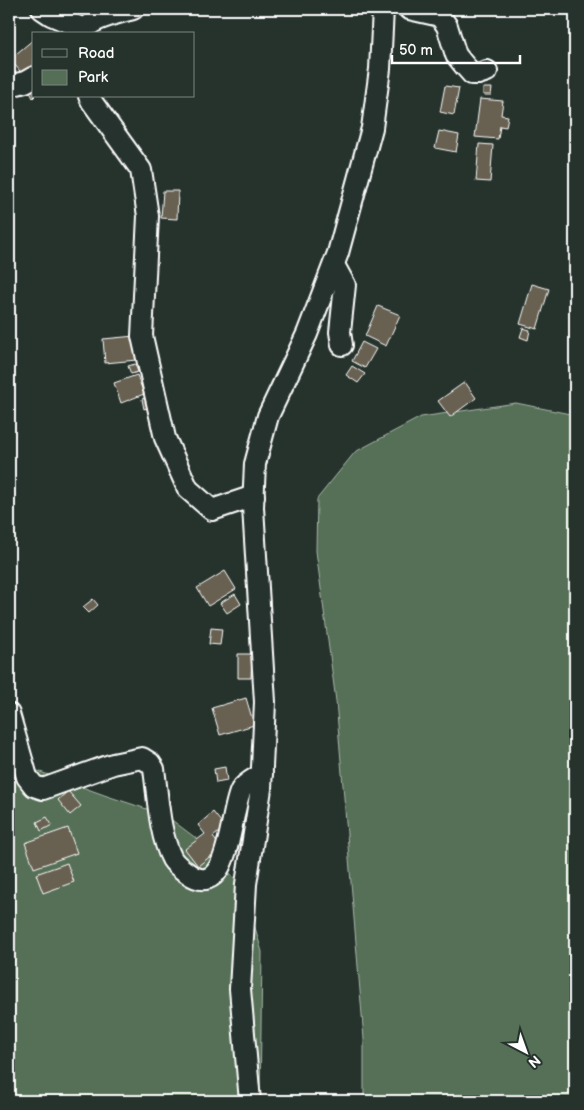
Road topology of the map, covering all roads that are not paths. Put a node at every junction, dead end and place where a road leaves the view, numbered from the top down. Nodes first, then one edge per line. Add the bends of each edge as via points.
1 (42, 9) edge
2 (133, 9) edge
3 (384, 9) edge
4 (409, 9) edge
5 (83, 32) edge
6 (487, 71) dead end
7 (32, 78) edge
8 (9, 86) edge
9 (90, 98) edge
10 (334, 265) junction
11 (342, 345) dead end
12 (254, 496) junction
13 (9, 714) edge
14 (262, 774) junction
15 (250, 1101) edge

1 - 5 street
2 - 5 street via 94,22
3 - 10 street via 372,128
4 - 6 street via 440,16 447,26 456,55 464,65 472,74
7 - 8 street
9 - 12 street via 141,170 148,216 142,336 165,438 188,490 212,510
10 - 11 street via 345,285 340,332
10 - 12 street via 307,334 268,416 255,464
12 - 14 street via 265,702
13 - 14 street via 27,777 34,786 43,789 142,758 150,762 154,769 163,836 172,860 198,879 208,878 218,870 225,856 242,788
14 - 15 street via 246,884 240,989

